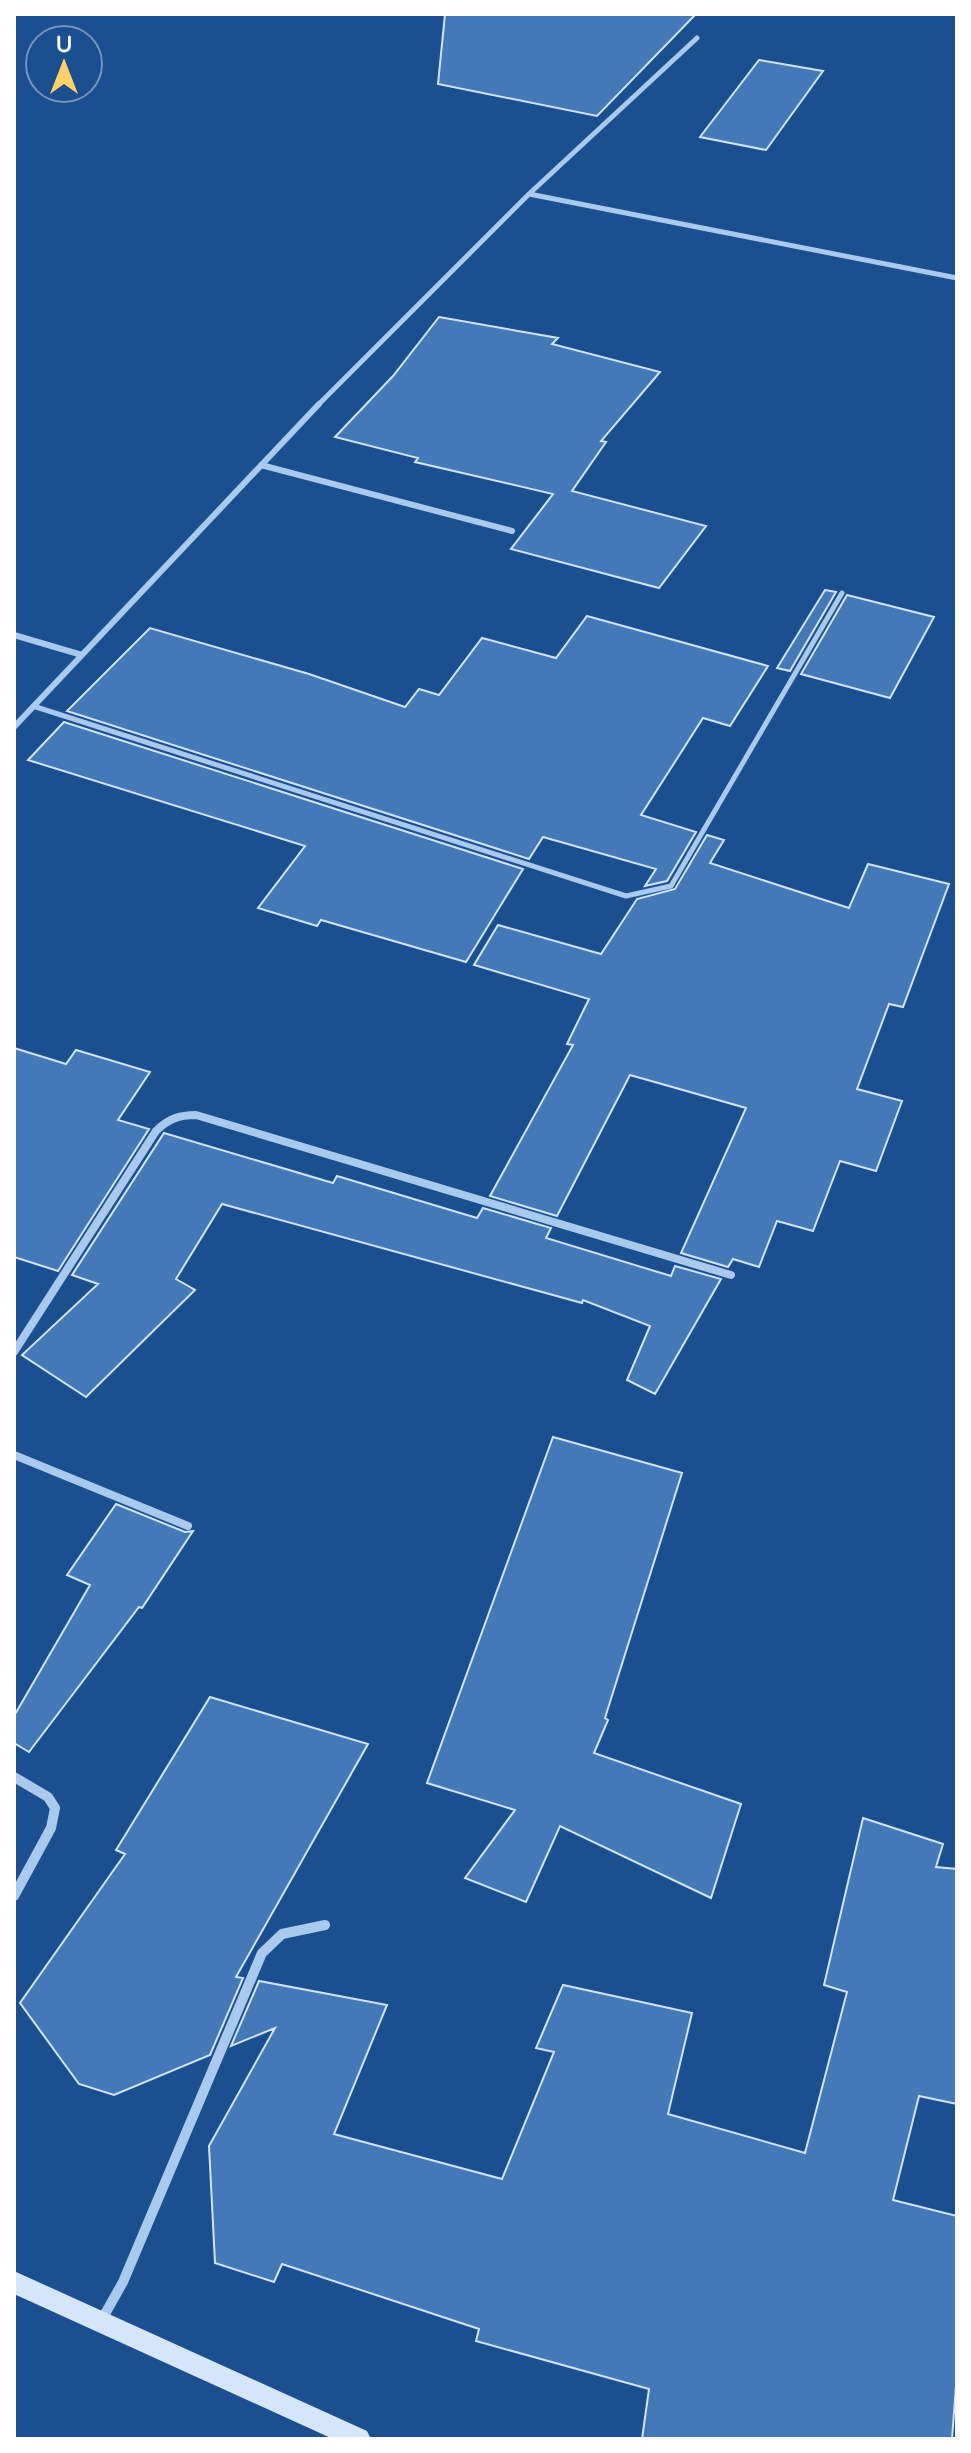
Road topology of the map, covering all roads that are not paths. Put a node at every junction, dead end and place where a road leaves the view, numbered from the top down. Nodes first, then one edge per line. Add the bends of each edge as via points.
1 (697, 38) dead end
2 (529, 194) junction
3 (957, 278) edge
4 (261, 465) junction
5 (512, 531) dead end
6 (842, 593) dead end
7 (14, 635) edge
8 (82, 655) junction
9 (33, 706) junction
10 (18, 717) edge
11 (14, 727) edge
12 (731, 1275) dead end
13 (14, 1352) edge
14 (14, 1455) edge
15 (188, 1526) dead end
16 (14, 1777) edge
17 (14, 1896) edge
18 (325, 1925) dead end
19 (14, 2282) edge
20 (101, 2322) junction
21 (359, 2439) edge

1 - 2 street
2 - 3 street
2 - 4 street
4 - 5 street
4 - 8 street
6 - 9 lane via 671,886 626,896
7 - 8 street
8 - 9 street
9 - 10 street
10 - 11 street
12 - 13 street via 184,1114 156,1131
14 - 15 street
16 - 17 street via 48,1797 55,1808 51,1828
18 - 20 street via 290,1929 273,1938 262,1953 123,2282
19 - 20 street
20 - 21 street

